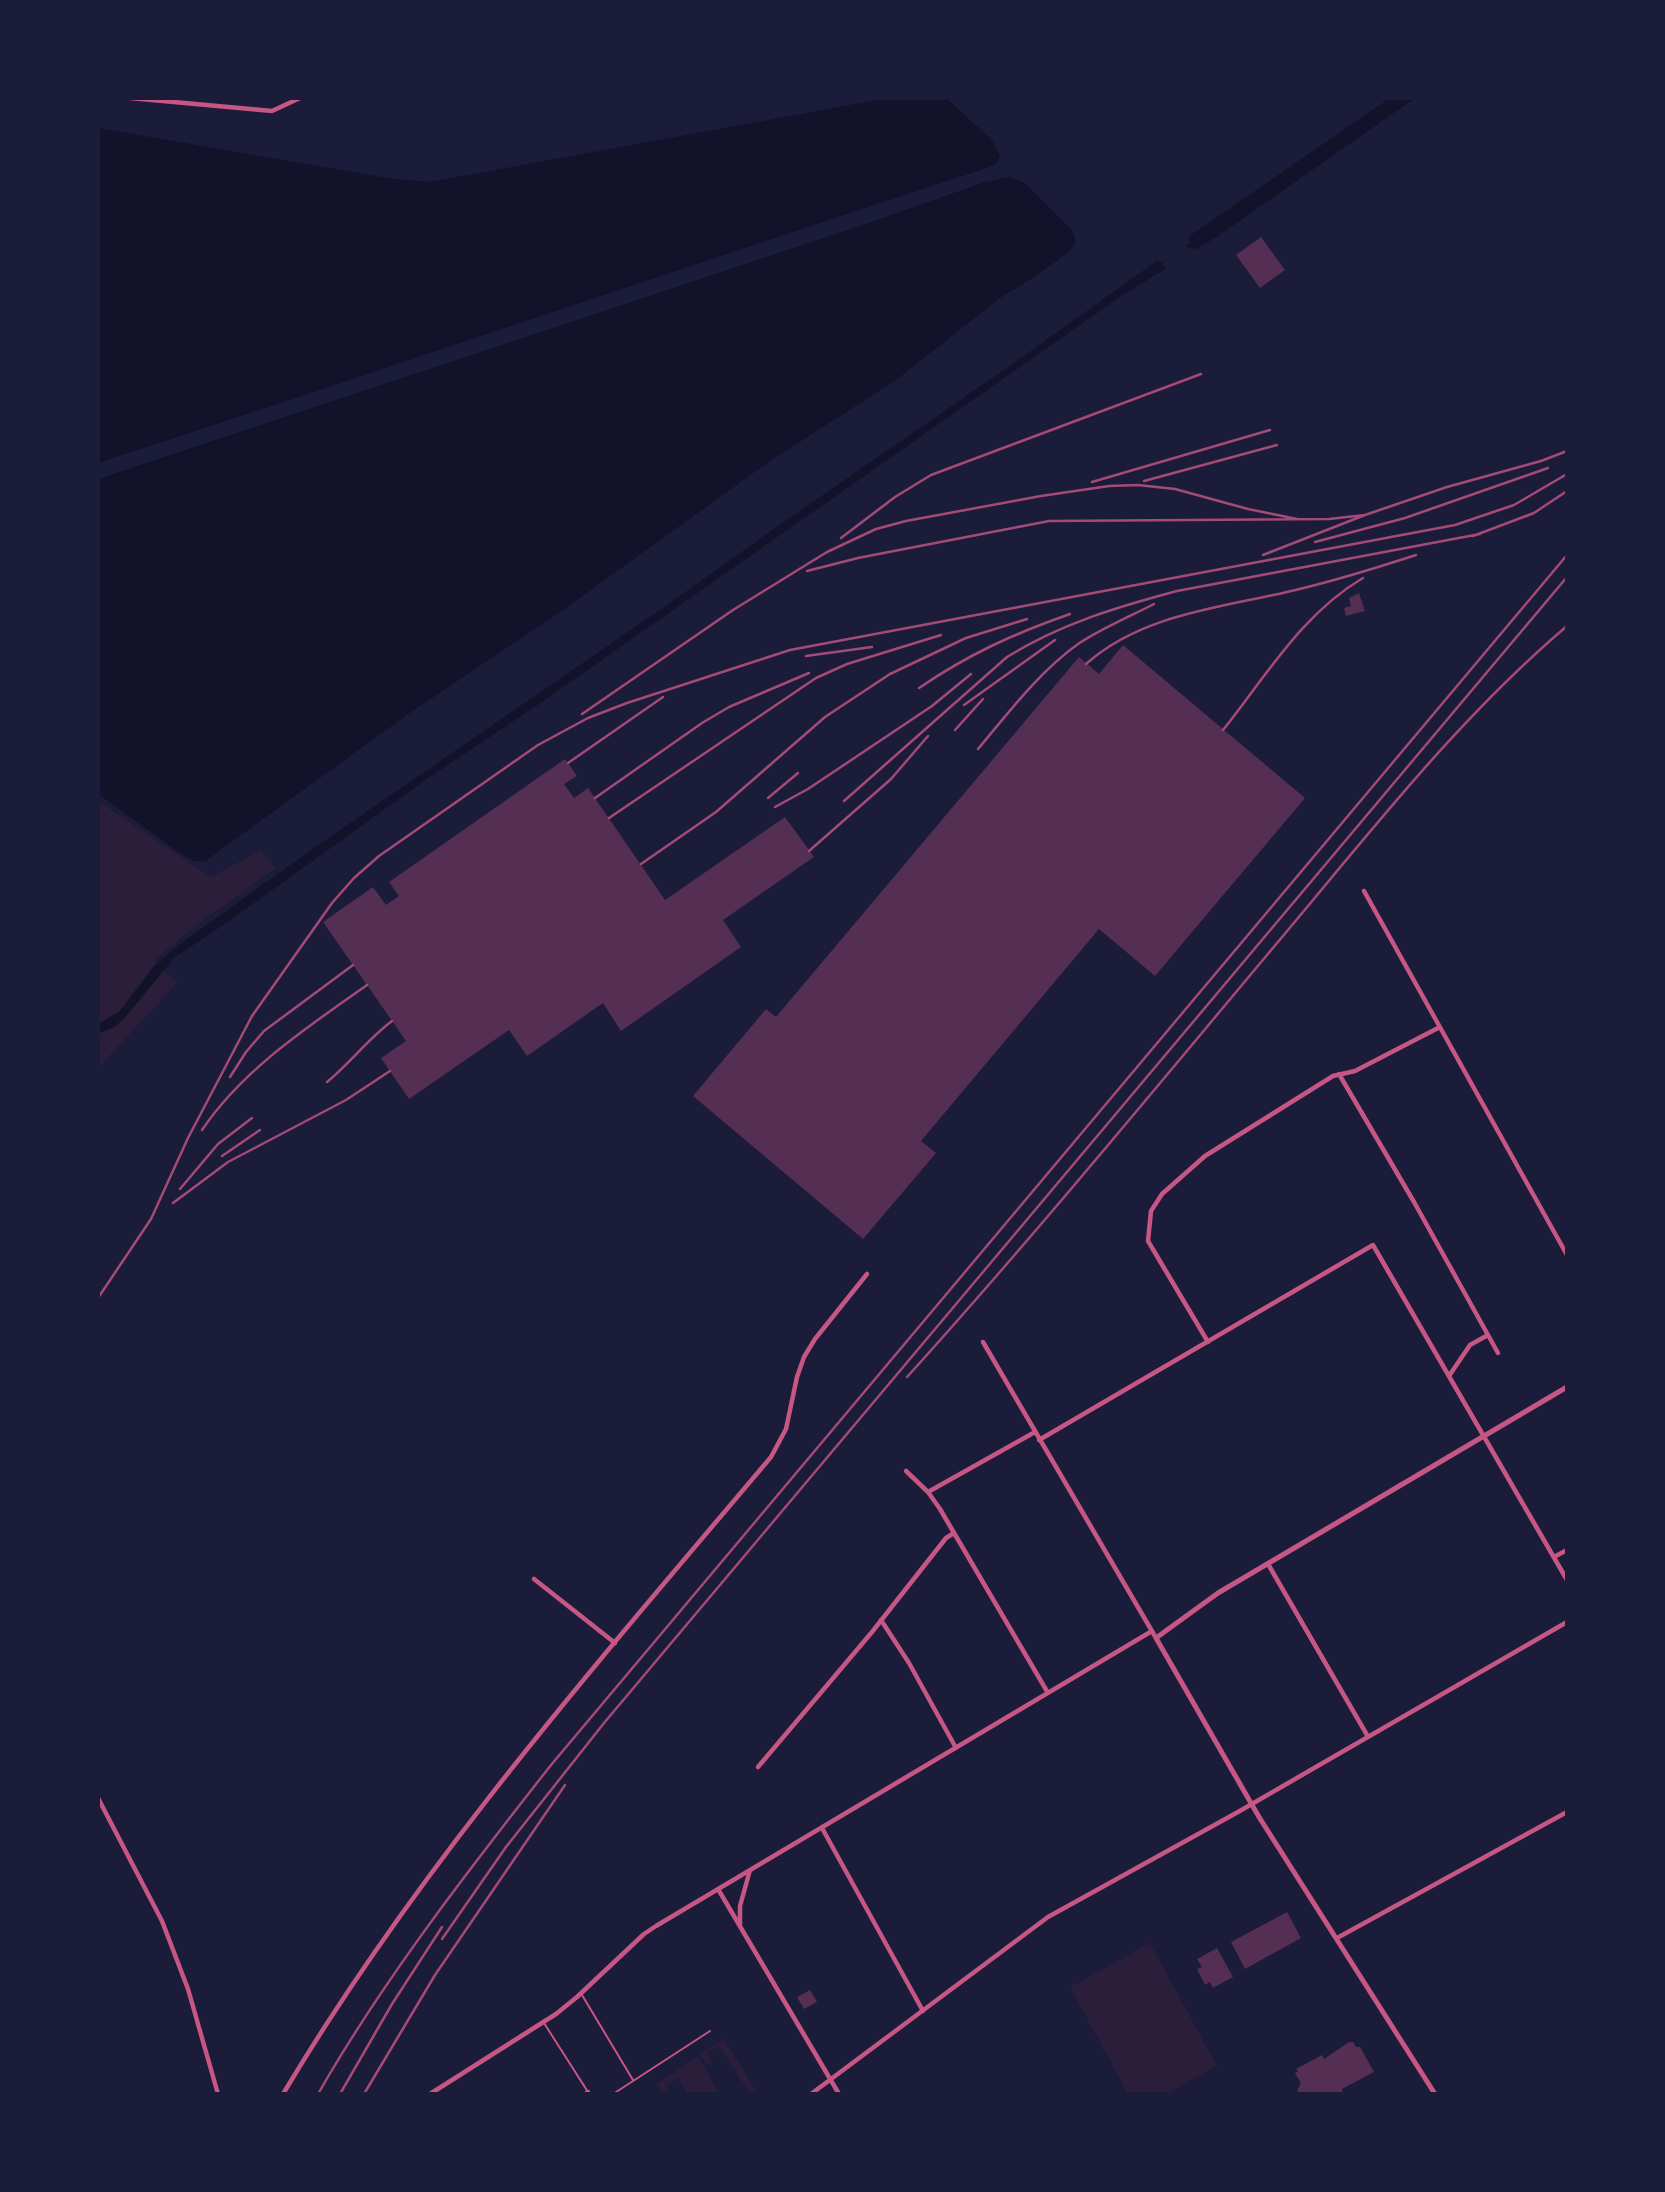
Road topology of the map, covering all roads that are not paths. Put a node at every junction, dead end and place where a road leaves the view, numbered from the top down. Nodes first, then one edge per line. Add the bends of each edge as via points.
1 (130, 98) edge
2 (300, 98) edge
3 (1364, 891) dead end
4 (1440, 1027) junction
5 (1339, 1074) junction
6 (1567, 1255) edge
7 (867, 1274) dead end
8 (1488, 1335) junction
9 (984, 1342) dead end
10 (1208, 1342) junction
11 (1498, 1353) dead end
12 (1449, 1376) junction
13 (1567, 1387) edge
14 (1035, 1432) junction
15 (1485, 1436) junction
16 (1039, 1440) junction
17 (906, 1471) dead end
18 (928, 1492) junction
19 (954, 1533) junction
20 (1567, 1550) edge
21 (1554, 1557) junction
22 (1268, 1564) junction
23 (534, 1578) dead end
24 (1567, 1580) edge
25 (881, 1620) junction
26 (1567, 1622) edge
27 (1152, 1631) junction
28 (1156, 1638) junction
29 (615, 1643) junction
30 (1048, 1693) junction
31 (1367, 1735) junction
32 (956, 1748) junction
33 (758, 1767) dead end
34 (98, 1798) edge
35 (1252, 1804) junction
36 (1567, 1812) edge
37 (822, 1828) junction
38 (750, 1870) junction
39 (718, 1889) junction
40 (740, 1926) junction
41 (1337, 1938) junction
42 (582, 1994) junction
43 (923, 2011) junction
44 (544, 2022) junction
45 (709, 2031) dead end
46 (830, 2080) junction
47 (634, 2082) junction
48 (588, 2093) edge
49 (218, 2094) edge
50 (283, 2094) edge
51 (430, 2094) edge
52 (613, 2094) edge
53 (811, 2094) edge
54 (839, 2094) edge
55 (1436, 2094) edge

1 - 2 street via 272,111
3 - 4 street
4 - 5 street
4 - 6 street
5 - 8 street
5 - 10 street via 1205,1156 1162,1194 1152,1210 1149,1241
7 - 29 street via 804,1357 786,1429 771,1457
8 - 11 street
8 - 12 street via 1470,1345
9 - 14 street
10 - 12 street via 1373,1245
10 - 16 street
12 - 15 street
13 - 15 street
14 - 16 street
14 - 18 street
15 - 21 street
15 - 22 street
16 - 27 street
17 - 18 street
18 - 19 street
19 - 25 street
19 - 30 street
20 - 21 street
21 - 24 street
22 - 28 street via 1201,1604
22 - 31 street
23 - 29 street
25 - 32 street
25 - 33 street
26 - 31 street
27 - 28 street
27 - 30 street
28 - 35 street
29 - 50 street via 395,1923
30 - 32 street
31 - 35 street
32 - 37 street
34 - 49 street via 162,1922 188,1989
35 - 41 street
35 - 43 street via 1048,1917
36 - 41 street
37 - 38 street
37 - 43 street
38 - 39 street
38 - 40 street via 740,1906
39 - 40 street
39 - 42 street via 643,1934
40 - 46 street
41 - 55 street
42 - 44 street
42 - 47 lane
43 - 46 street
44 - 48 lane
44 - 51 street
45 - 47 lane
46 - 53 street
46 - 54 street
47 - 52 lane

